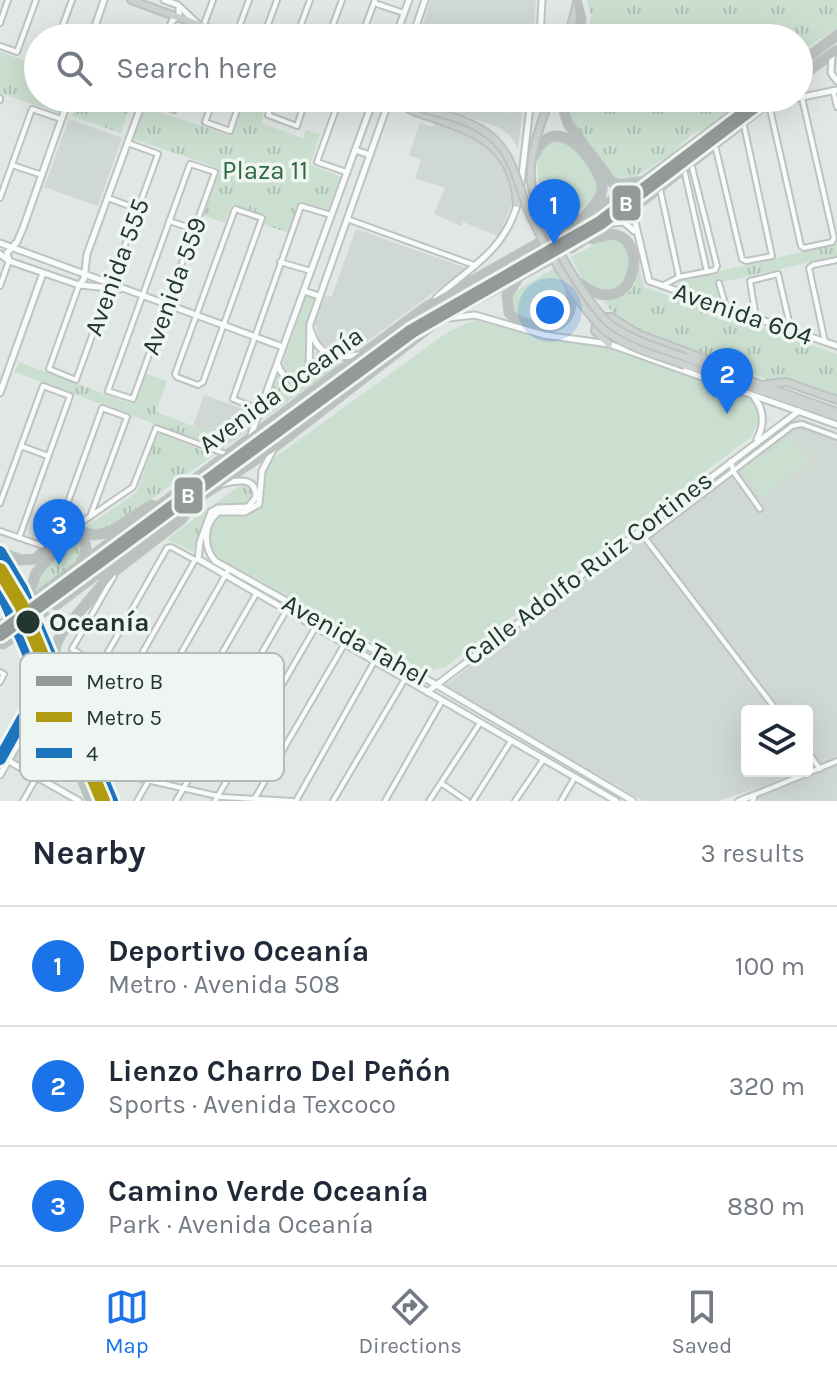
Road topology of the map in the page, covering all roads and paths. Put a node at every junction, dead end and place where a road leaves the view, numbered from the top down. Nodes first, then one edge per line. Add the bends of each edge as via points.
1 (8, 0) edge
2 (36, 0) edge
3 (72, 0) edge
4 (104, 0) edge
5 (131, 0) edge
6 (164, 0) edge
7 (213, 0) edge
8 (249, 0) edge
9 (277, 0) edge
10 (310, 0) edge
11 (342, 0) edge
12 (409, 0) edge
13 (425, 0) edge
14 (542, 0) edge
15 (375, 2) edge
16 (577, 2) edge
17 (179, 3) edge
18 (404, 13) junction
19 (178, 17) junction
20 (0, 23) edge
21 (27, 24) edge
22 (63, 24) edge
23 (96, 24) edge
24 (171, 24) edge
25 (196, 24) edge
26 (199, 24) edge
27 (202, 24) edge
28 (240, 24) edge
29 (268, 24) edge
30 (301, 24) edge
31 (333, 24) edge
32 (366, 24) edge
33 (400, 24) edge
34 (415, 24) edge
35 (541, 24) edge
36 (572, 24) edge
37 (580, 24) edge
38 (24, 33) edge
39 (837, 35) edge
40 (0, 46) edge
41 (834, 52) edge
42 (813, 53) edge
43 (813, 68) edge
44 (837, 81) edge
45 (835, 90) edge
46 (813, 95) edge
47 (837, 107) edge
48 (31, 112) edge
49 (41, 112) edge
50 (64, 112) edge
51 (139, 112) edge
52 (209, 112) edge
53 (236, 112) edge
54 (269, 112) edge
55 (302, 112) edge
56 (335, 112) edge
57 (369, 112) edge
58 (388, 112) edge
59 (417, 112) edge
60 (432, 112) edge
61 (529, 112) edge
62 (546, 112) edge
63 (564, 112) edge
64 (736, 112) edge
65 (756, 112) edge
66 (771, 112) edge
67 (805, 112) edge
68 (62, 119) junction
69 (743, 121) junction
70 (128, 143) junction
71 (714, 143) junction
72 (355, 150) junction
73 (370, 155) junction
74 (532, 159) junction
75 (687, 164) junction
76 (12, 165) junction
77 (346, 172) junction
78 (42, 175) junction
79 (647, 179) junction
80 (659, 186) junction
81 (0, 198) edge
82 (108, 198) junction
83 (517, 204) junction
84 (138, 209) junction
85 (632, 209) junction
86 (331, 215) junction
87 (584, 218) junction
88 (346, 219) junction
89 (169, 221) junction
90 (612, 223) junction
91 (194, 230) junction
92 (562, 231) tunnel mouth
93 (637, 236) junction
94 (582, 242) junction
95 (0, 243) edge
96 (539, 243) tunnel mouth
97 (11, 247) junction
98 (571, 248) dead end
99 (0, 254) edge
100 (549, 260) dead end
101 (837, 260) edge
102 (9, 261) junction
103 (280, 262) junction
104 (476, 266) junction
105 (311, 271) junction
106 (707, 272) junction
107 (43, 273) junction
108 (83, 273) junction
109 (525, 274) junction
110 (679, 277) junction
111 (574, 283) junction
112 (719, 283) dead end
113 (79, 285) junction
114 (0, 286) edge
115 (110, 286) junction
116 (662, 286) junction
117 (304, 291) junction
118 (142, 296) junction
119 (319, 296) junction
120 (167, 305) junction
121 (426, 307) junction
122 (726, 307) junction
123 (195, 315) junction
124 (756, 318) junction
125 (439, 320) junction
126 (310, 324) junction
127 (224, 326) junction
128 (791, 331) junction
129 (254, 336) junction
130 (825, 342) junction
131 (609, 344) junction
132 (837, 346) edge
133 (283, 347) junction
134 (364, 354) junction
135 (278, 360) junction
136 (686, 362) junction
137 (694, 368) junction
138 (726, 375) junction
139 (712, 381) junction
140 (759, 383) junction
141 (767, 384) junction
142 (0, 393) edge
143 (751, 394) junction
144 (837, 400) edge
145 (261, 410) junction
146 (799, 411) junction
147 (837, 413) edge
148 (837, 425) edge
149 (251, 436) junction
150 (837, 437) edge
151 (751, 445) junction
152 (21, 446) junction
153 (276, 446) junction
154 (226, 454) junction
155 (48, 456) junction
156 (731, 460) junction
157 (722, 467) junction
158 (733, 471) junction
159 (216, 485) junction
160 (167, 499) junction
161 (0, 503) edge
162 (191, 503) junction
163 (760, 509) dead end
164 (90, 517) junction
165 (62, 519) junction
166 (59, 527) dead end
167 (0, 531) edge
168 (19, 538) junction
169 (46, 547) dead end
170 (0, 552) edge
171 (197, 560) junction
172 (78, 566) junction
173 (229, 569) junction
174 (114, 576) dead end
175 (225, 576) junction
176 (0, 589) edge
177 (256, 594) junction
178 (30, 604) junction
179 (53, 607) tunnel mouth
180 (286, 611) junction
181 (10, 621) edge
182 (315, 628) junction
183 (17, 637) junction
184 (344, 645) junction
185 (1, 646) edge
186 (25, 653) edge
187 (48, 653) edge
188 (55, 653) edge
189 (79, 653) edge
190 (108, 653) edge
191 (142, 653) edge
192 (182, 653) edge
193 (222, 653) edge
194 (262, 653) edge
195 (374, 662) junction
196 (2, 673) edge
197 (405, 679) junction
198 (0, 682) edge
199 (284, 682) edge
200 (435, 684) junction
201 (427, 692) junction
202 (442, 701) junction
203 (772, 705) edge
204 (20, 723) edge
205 (480, 723) junction
206 (20, 741) edge
207 (511, 741) junction
208 (284, 748) edge
209 (0, 757) edge
210 (543, 759) junction
211 (813, 759) edge
212 (837, 761) edge
213 (8, 762) junction
214 (20, 769) edge
215 (820, 769) junction
216 (0, 775) edge
217 (575, 777) junction
218 (34, 781) edge
219 (42, 781) edge
220 (82, 781) edge
221 (103, 781) edge
222 (148, 781) joint
223 (188, 781) edge
224 (265, 781) edge
225 (441, 783) junction
226 (183, 789) junction
227 (218, 798) edge
228 (604, 798) edge
229 (754, 798) edge
230 (254, 799) edge
231 (23, 801) edge
232 (79, 801) edge
233 (91, 801) edge
234 (112, 801) edge
235 (137, 801) edge
236 (176, 801) edge
237 (229, 801) edge
238 (294, 801) edge
239 (333, 801) edge
240 (385, 801) edge
241 (429, 801) edge
242 (470, 801) edge
243 (515, 801) edge
244 (561, 801) edge
245 (616, 801) edge
246 (633, 801) edge
247 (739, 801) edge

1 - 20 street
2 - 21 street
3 - 22 street
4 - 23 street
5 - 19 main road
6 - 17 street
7 - 27 street
8 - 28 street
9 - 29 street
10 - 30 street
11 - 31 street
12 - 18 street
13 - 34 street
14 - 35 street
15 - 18 street
15 - 32 street
16 - 36 main road
16 - 37 highway
17 - 19 street
17 - 26 street
18 - 33 street
19 - 24 street
19 - 25 main road
38 - 40 street via 17,52
39 - 42 highway
41 - 43 highway
41 - 44 street via 831,73
45 - 46 street
45 - 47 street
48 - 76 street
49 - 68 street
50 - 68 street
51 - 70 street
52 - 53 street via 205,122 230,131
54 - 55 street via 297,126
56 - 77 street via 317,162
57 - 72 street
58 - 73 street
59 - 83 main road via 471,131 490,144 507,164
60 - 111 main road, bridge via 493,138 512,166 528,210
61 - 83 street
62 - 74 main road, bridge
63 - 79 highway via 612,182 628,185
64 - 79 highway
65 - 69 highway
66 - 67 street via 802,248 833,240
68 - 78 street
69 - 71 highway
69 - 71 street via 773,255 744,261
70 - 82 street
70 - 84 street, Avenida 555 via 158,154
71 - 75 highway
72 - 73 street
72 - 77 street
73 - 88 street
74 - 87 highway via 551,136 572,140 602,183 599,199
74 - 111 main road, bridge via 531,185 538,209
75 - 80 highway
75 - 106 street
75 - 106 street via 716,269
76 - 78 street
76 - 81 street
77 - 86 street
78 - 97 street
79 - 87 highway
80 - 85 highway
80 - 110 street
82 - 84 street
82 - 108 street
83 - 104 street via 500,242
84 - 115 street, Avenida 555
85 - 90 highway
85 - 93 street, Avenida 604
86 - 103 street via 301,206
86 - 105 street
87 - 92 highway
88 - 104 street
88 - 119 street
89 - 91 street
89 - 91 street, Avenida 559 via 190,164 215,172
89 - 118 street
90 - 93 street via 627,224
90 - 94 highway
91 - 120 street, Avenida 559
93 - 116 street, Avenida 604 via 649,281
94 - 98 highway
94 - 111 highway via 610,234 623,238 633,259 633,275 622,290 609,295
95 - 97 street
96 - 121 highway, Avenida Oceanía
97 - 102 street
97 - 108 street
99 - 102 street
100 - 109 highway, Avenida Oceanía
101 - 130 street via 810,267
102 - 107 street
102 - 114 street
103 - 105 street
103 - 129 street
104 - 121 street
105 - 117 street
106 - 110 street
107 - 113 street
107 - 142 street
108 - 113 street
108 - 115 street
109 - 111 highway via 510,289 506,305 513,318 548,329 567,317
109 - 125 highway, Avenida Oceanía
110 - 116 street
111 - 136 main road, bridge via 614,328
112 - 122 street
113 - 115 street
113 - 115 street, Avenida 555 via 49,369 76,380
115 - 118 street
116 - 122 street, Avenida 604
117 - 119 street
117 - 133 street
118 - 120 street
118 - 120 street, Avenida 559 via 108,391 133,399
119 - 126 street
120 - 123 street
121 - 134 highway, Avenida Oceanía
122 - 124 street, Avenida 604
123 - 127 street
123 - 127 street via 176,375 201,384
123 - 127 street via 235,209 262,218
124 - 128 street, Avenida 604
124 - 128 street via 750,281 778,274
125 - 131 street via 475,315 544,335
125 - 153 highway, Avenida Oceanía
126 - 134 street via 314,342 328,355
126 - 135 street via 311,365 306,375 286,377
127 - 129 street
128 - 130 street, Avenida 604
129 - 133 street
129 - 145 street via 233,399
130 - 132 street, Avenida 604
131 - 138 main road via 595,331 604,317 708,360
131 - 139 street
133 - 135 street
134 - 149 highway, Avenida Oceanía
135 - 145 street
136 - 137 main road
136 - 138 main road
137 - 138 main road
137 - 139 main road
138 - 139 main road
138 - 140 main road
138 - 147 main road
139 - 143 street
140 - 141 main road
140 - 147 main road
141 - 144 main road via 786,382
141 - 147 main road
143 - 146 street
143 - 151 street via 763,419
145 - 149 street
146 - 148 street
146 - 151 street, Calle Adolfo Ruiz Cortines
149 - 154 highway, Avenida Oceanía
150 - 158 street via 796,424
151 - 156 street, Calle Adolfo Ruiz Cortines
152 - 155 street
152 - 155 street via 43,386 70,396
152 - 161 street
153 - 159 highway, Avenida Oceanía
153 - 173 street, Avenida Tahel via 262,471 259,504 250,511 219,512 211,519 208,550
154 - 160 highway, Avenida Oceanía
154 - 164 street via 156,428 133,487
155 - 168 street
156 - 157 street, Calle Adolfo Ruiz Cortines
156 - 158 street
157 - 158 street
157 - 200 street, Calle Adolfo Ruiz Cortines
158 - 163 street
158 - 203 street via 645,538
159 - 162 highway, Avenida Oceanía
159 - 171 street via 245,480 253,484 256,497 248,507 211,512
160 - 170 highway via 108,533 66,531 35,559
160 - 172 highway, Avenida Oceanía
162 - 179 highway, Avenida Oceanía
162 - 188 highway via 182,519 111,574 61,634
164 - 165 street via 78,524
164 - 165 street via 127,417 102,408
165 - 166 street
167 - 168 street
168 - 169 street
170 - 178 highway
171 - 175 street, Avenida Tahel
171 - 190 street, Avenida Tahel via 169,547
171 - 191 street
172 - 178 highway, Avenida Oceanía
172 - 178 highway via 86,544 80,536 69,535 34,576
173 - 175 street
173 - 200 street, Avenida Tahel
174 - 189 street via 72,649
175 - 177 street, Avenida Tahel
175 - 192 street
176 - 181 highway
177 - 180 street, Avenida Tahel
177 - 193 street
178 - 187 highway, bridge
180 - 182 street, Avenida Tahel
180 - 194 street
181 - 183 highway, bridge
182 - 184 street, Avenida Tahel
182 - 199 street
183 - 185 highway
183 - 186 highway
184 - 195 street, Avenida Tahel
184 - 208 street
195 - 197 street, Avenida Tahel
195 - 238 street
196 - 198 street
197 - 201 street, Avenida Tahel
197 - 239 street
200 - 201 street, Calle Adolfo Ruiz Cortines
200 - 246 street, Avenida Tahel
201 - 202 street, Avenida Tahel
202 - 205 street, Avenida Tahel
202 - 240 street
204 - 209 street
205 - 207 street, Avenida Tahel
205 - 225 street
206 - 213 street
207 - 210 street, Avenida Tahel
207 - 242 street
209 - 213 street
210 - 217 street, Avenida Tahel
210 - 243 street
211 - 215 street
212 - 215 street
213 - 214 street
213 - 216 street
215 - 229 street
217 - 228 street, Avenida Tahel
217 - 244 street
218 - 231 street
219 - 232 street
220 - 233 highway
221 - 234 highway
222 - 226 street
222 - 235 street
223 - 226 street
224 - 230 street
225 - 241 street
225 - 242 street
226 - 227 street
226 - 236 street
227 - 230 street
227 - 237 street
228 - 245 street, Avenida Tahel
229 - 247 street
230 - 238 street

